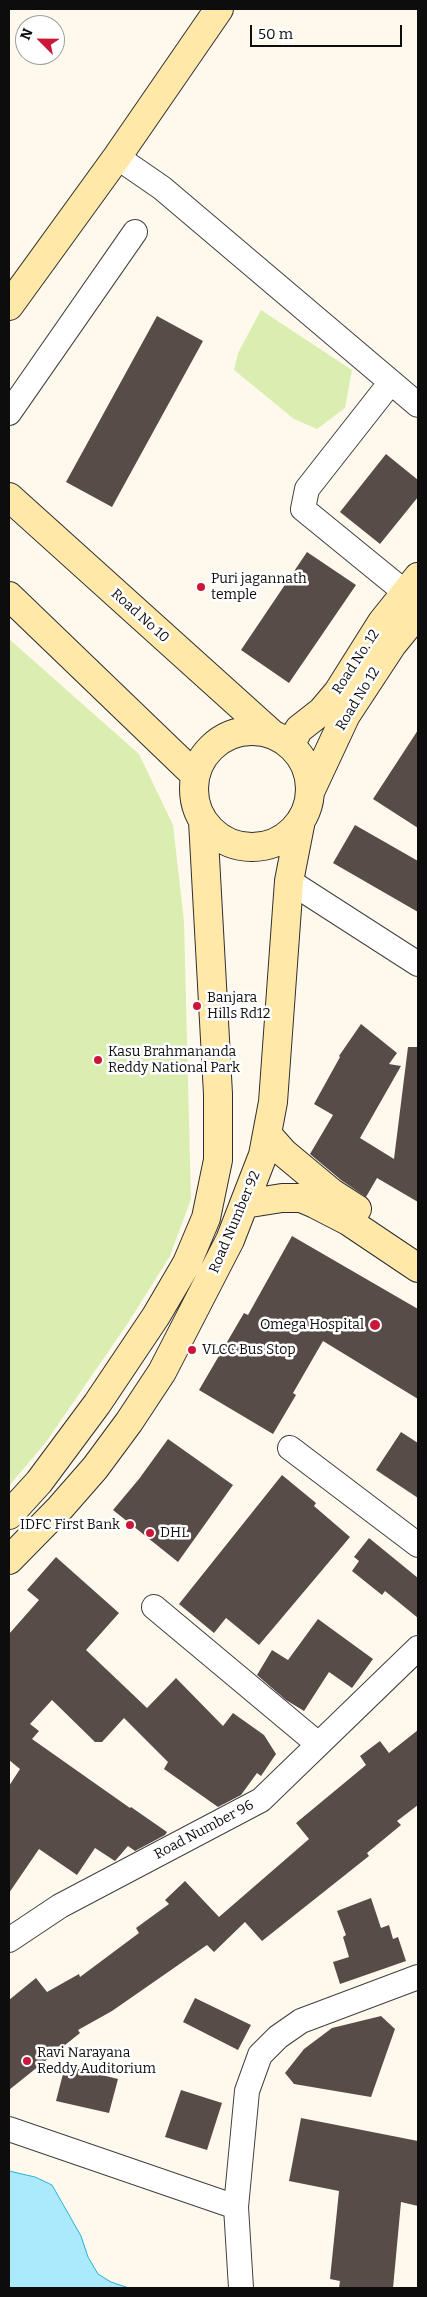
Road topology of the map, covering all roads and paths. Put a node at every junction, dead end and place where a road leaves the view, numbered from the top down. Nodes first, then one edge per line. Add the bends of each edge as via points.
1 (219, 9) edge
2 (117, 157) junction
3 (135, 232) dead end
4 (9, 306) edge
5 (391, 382) junction
6 (418, 405) edge
7 (9, 413) edge
8 (9, 497) edge
9 (414, 594) edge
10 (9, 596) edge
11 (281, 739) junction
12 (195, 775) junction
13 (310, 792) junction
14 (301, 820) junction
15 (204, 821) junction
16 (289, 881) junction
17 (418, 964) edge
18 (267, 1134) junction
19 (244, 1204) junction
20 (418, 1249) edge
21 (418, 1268) edge
22 (132, 1352) junction
23 (162, 1372) junction
24 (290, 1448) dead end
25 (9, 1515) edge
26 (418, 1545) edge
27 (9, 1560) edge
28 (154, 1607) dead end
29 (418, 1648) edge
30 (318, 1744) junction
31 (9, 1940) edge
32 (418, 1977) edge
33 (9, 2129) edge
34 (236, 2207) junction
35 (242, 2288) edge

1 - 2 main road
2 - 4 main road
2 - 5 street via 162,188
3 - 7 street
5 - 6 street
5 - 9 street via 306,489 303,509
8 - 11 main road, Road No 10
9 - 11 main road, Road No. 12 via 382,622 338,692 322,711
9 - 13 main road, Road No 12 via 392,646 346,715
10 - 12 main road
11 - 12 main road via 253,731 234,734 217,743 203,757
11 - 13 main road via 306,766
12 - 15 main road via 196,807
13 - 14 main road
14 - 15 main road via 272,844 252,847 225,840
14 - 16 main road, Road Number 92
15 - 22 main road, Road Number 92 via 218,1160 206,1218 187,1263
16 - 17 street
16 - 18 main road, Road Number 92 via 273,1102
18 - 19 main road, Road Number 92 via 263,1155
18 - 20 main road via 284,1153 332,1193
19 - 21 main road via 301,1198 348,1221
19 - 23 main road, Road Number 92 via 230,1240
22 - 23 main road
22 - 25 main road, Road Number 92 via 39,1482
23 - 27 main road, Road Number 92 via 94,1468
24 - 26 street
28 - 30 street
29 - 30 street, Road Number 96
30 - 31 street, Road Number 96 via 261,1800 60,1906
32 - 34 street via 301,2021 260,2055 247,2091
33 - 34 street
34 - 35 street

